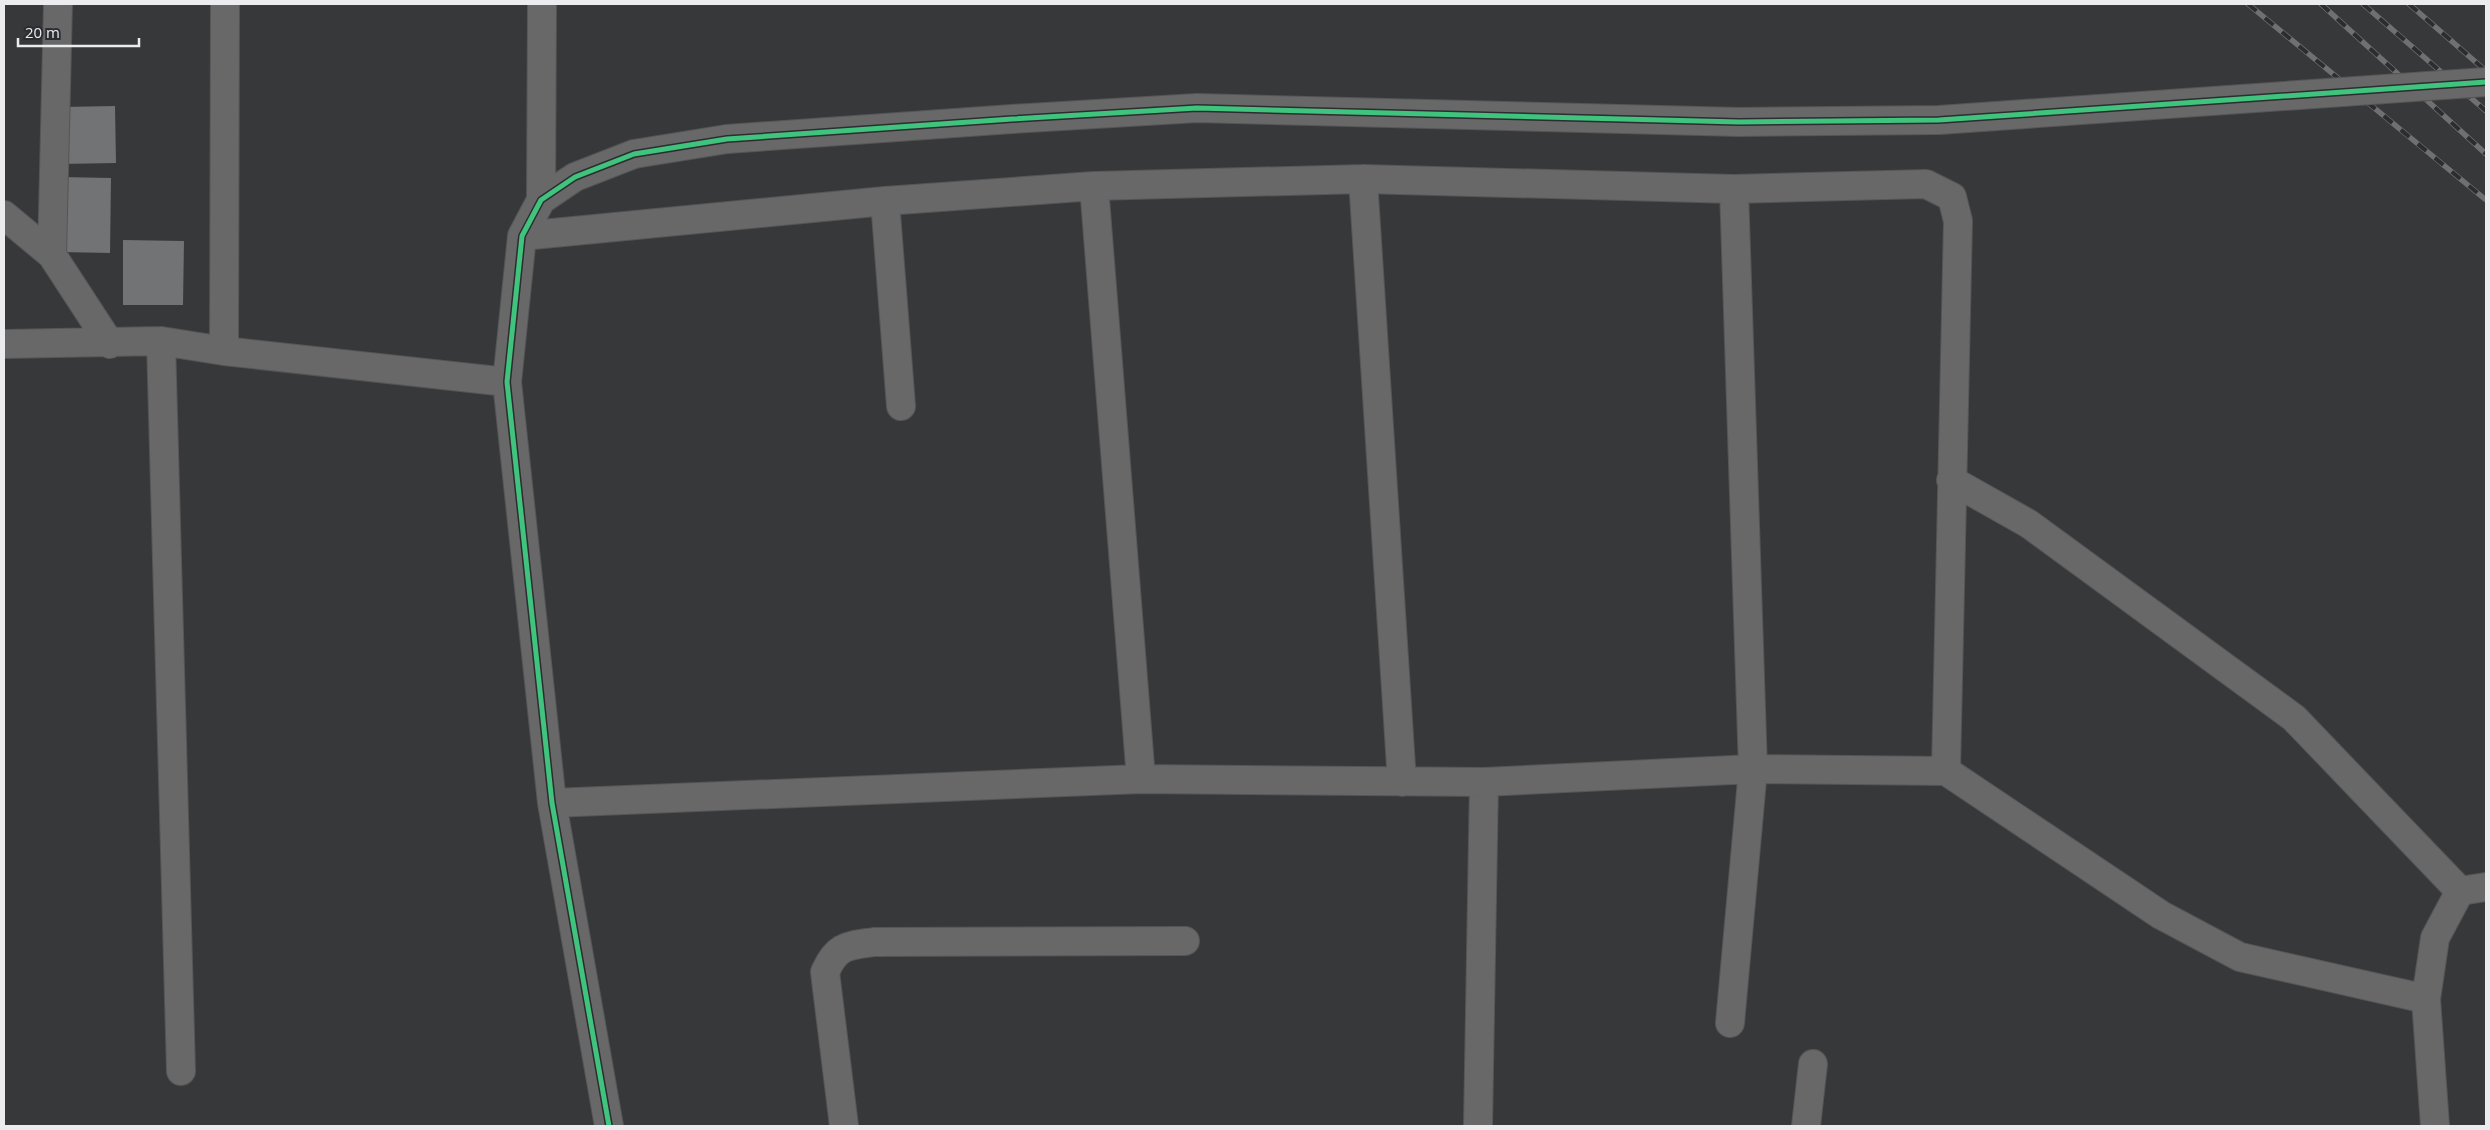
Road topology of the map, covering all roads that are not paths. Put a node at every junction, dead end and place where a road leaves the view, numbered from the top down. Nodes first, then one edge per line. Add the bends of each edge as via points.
1 (58, 4) edge
2 (225, 4) edge
3 (542, 4) edge
4 (2486, 82) edge
5 (1363, 179) junction
6 (1094, 186) junction
7 (1734, 189) junction
8 (541, 200) junction
9 (885, 201) junction
10 (4, 215) edge
11 (522, 236) junction
12 (52, 255) junction
13 (161, 342) junction
14 (4, 344) edge
15 (110, 344) junction
16 (224, 351) junction
17 (508, 382) junction
18 (901, 406) dead end
19 (1951, 480) junction
20 (1753, 769) junction
21 (1946, 771) junction
22 (1141, 780) junction
23 (1402, 782) junction
24 (1484, 782) junction
25 (552, 803) junction
26 (2486, 887) edge
27 (2460, 891) junction
28 (1185, 941) dead end
29 (2426, 999) junction
30 (1730, 1023) dead end
31 (1813, 1064) dead end
32 (180, 1071) dead end
33 (609, 1126) edge
34 (844, 1126) edge
35 (1478, 1126) edge
36 (1806, 1126) edge
37 (2435, 1126) edge

1 - 12 street
2 - 16 street
3 - 8 street
4 - 8 street, bridge via 1939,120 1739,122 1197,108 1012,118 727,139 634,154 575,177
5 - 6 street
5 - 7 street
5 - 23 street
6 - 9 street
6 - 22 street
7 - 19 street via 1926,184 1952,197 1958,221
7 - 20 street
8 - 11 street
9 - 11 street
9 - 18 street
10 - 12 street
11 - 17 street
12 - 15 street
13 - 15 street
13 - 16 street
13 - 32 street
14 - 15 street
16 - 17 street
17 - 25 street
19 - 21 street
19 - 27 street via 2029,524 2294,718
20 - 21 street
20 - 24 street
20 - 30 street
21 - 29 street via 2161,915 2240,958
22 - 23 street
22 - 25 street
23 - 24 street
24 - 35 street
25 - 33 street
26 - 27 street
27 - 29 street via 2435,938
28 - 34 street via 884,942 849,945 832,955 825,972
29 - 37 street
31 - 36 street

